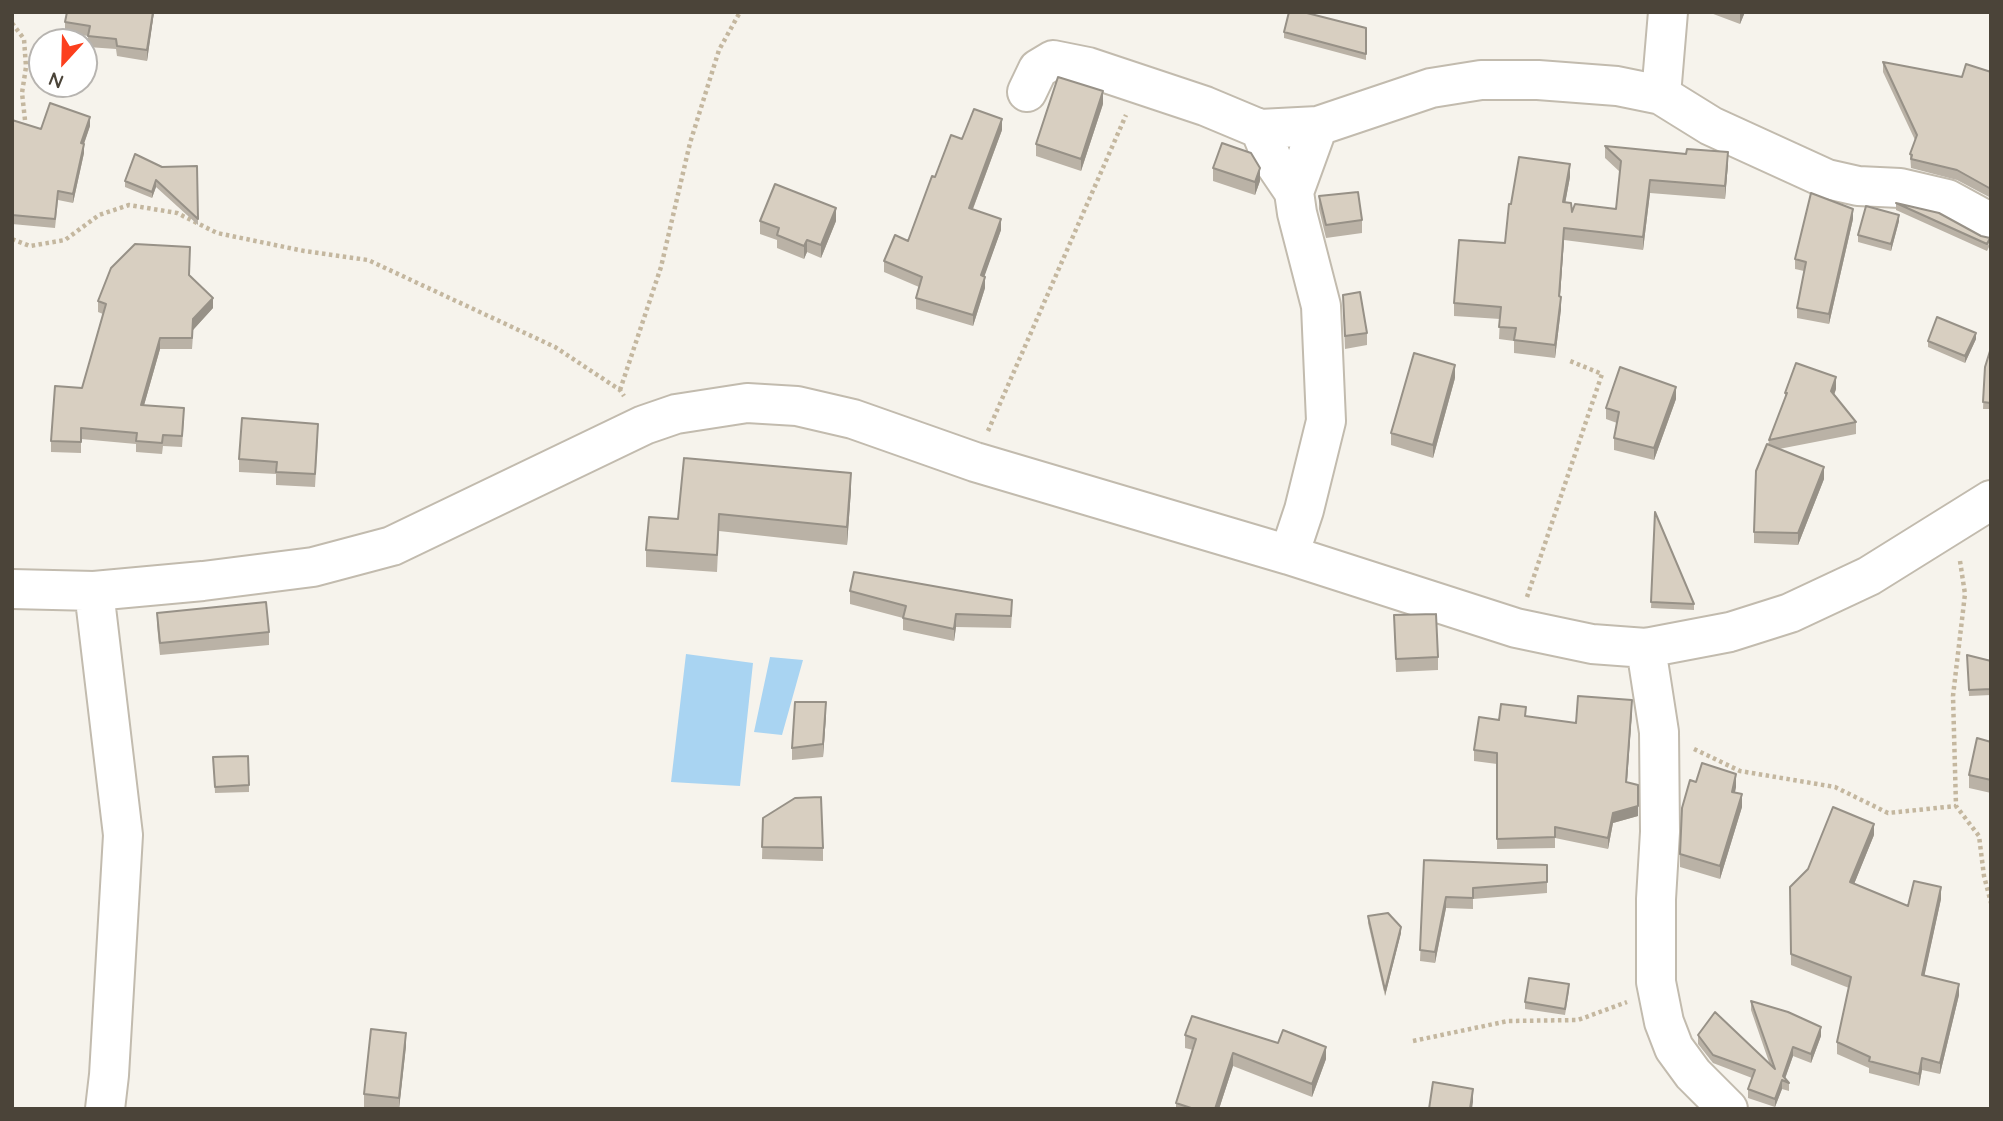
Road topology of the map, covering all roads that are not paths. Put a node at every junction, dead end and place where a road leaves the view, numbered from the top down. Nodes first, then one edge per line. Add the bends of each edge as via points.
1 (1668, 12) edge
2 (1027, 92) dead end
3 (1661, 95) junction
4 (1318, 126) junction
5 (1259, 129) junction
6 (1294, 192) junction
7 (1991, 223) edge
8 (1991, 500) edge
9 (1289, 555) junction
10 (12, 589) edge
11 (94, 591) junction
12 (1646, 648) junction
13 (104, 1109) edge
14 (1728, 1109) edge

1 - 3 street
2 - 5 street via 1038,69 1053,60 1205,106
3 - 4 street via 1617,86 1481,80 1431,88
3 - 7 street via 1712,126 1827,179 1947,199
4 - 5 street
4 - 6 street
5 - 6 street via 1273,162
6 - 9 street via 1321,306 1326,421
8 - 12 street via 1869,576 1790,613 1730,632
9 - 11 street via 975,461 853,419 797,406 747,403 676,414 645,425 392,546 313,567
9 - 12 street via 1516,628 1592,644
10 - 11 street
11 - 13 street via 123,835
12 - 14 street via 1659,732 1656,982 1674,1048

